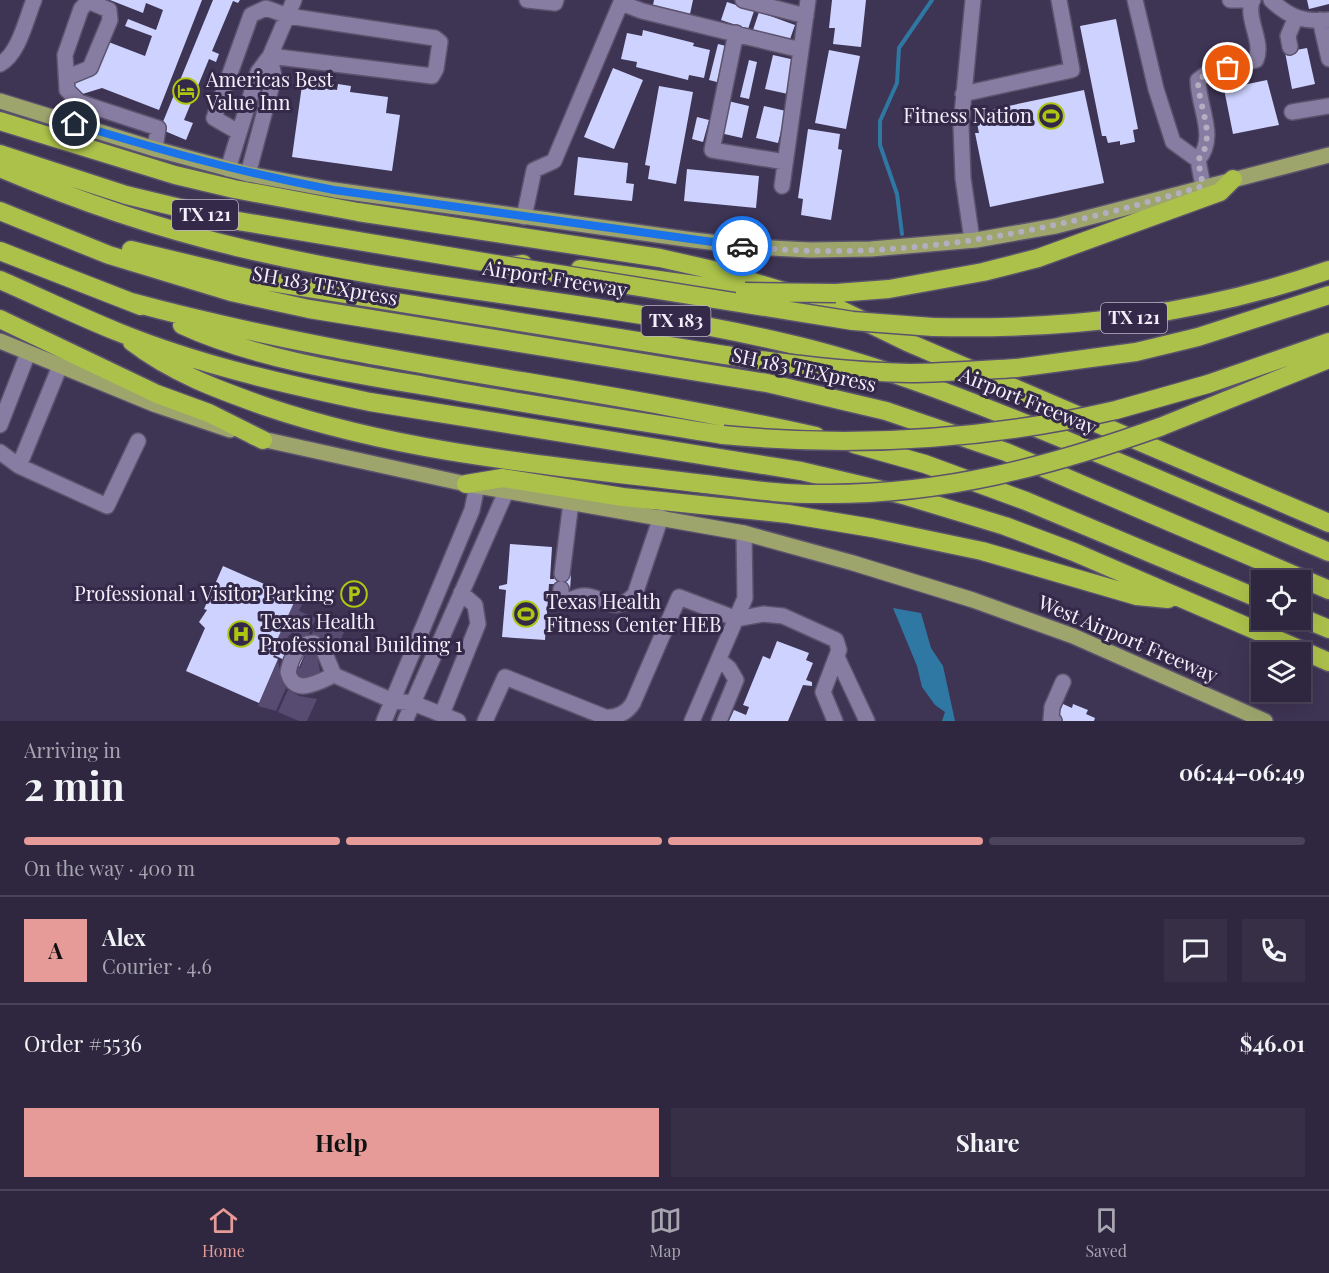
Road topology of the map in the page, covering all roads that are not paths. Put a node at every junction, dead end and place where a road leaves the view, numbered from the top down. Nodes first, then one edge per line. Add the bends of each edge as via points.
1 (34, 0) edge
2 (294, 0) edge
3 (528, 0) edge
4 (556, 0) edge
5 (744, 0) edge
6 (808, 0) edge
7 (974, 0) edge
8 (1059, 0) edge
9 (1135, 0) edge
10 (1230, 0) edge
11 (1252, 0) edge
12 (1271, 0) edge
13 (622, 1) edge
14 (288, 16) junction
15 (806, 16) junction
16 (1295, 19) junction
17 (1324, 20) edge
18 (736, 33) junction
19 (1290, 47) dead end
20 (801, 50) junction
21 (270, 56) junction
22 (1329, 59) edge
23 (0, 64) edge
24 (68, 77) junction
25 (963, 94) junction
26 (0, 100) edge
27 (79, 102) junction
28 (1329, 106) edge
29 (1292, 112) dead end
30 (0, 121) edge
31 (75, 124) junction
32 (238, 132) junction
33 (155, 149) junction
34 (0, 154) edge
35 (1329, 155) edge
36 (1198, 160) junction
37 (786, 162) junction
38 (0, 168) edge
39 (228, 169) junction
40 (248, 174) junction
41 (1233, 179) junction
42 (782, 186) dead end
43 (1203, 186) junction
44 (0, 211) edge
45 (524, 217) junction
46 (36, 227) junction
47 (972, 240) junction
48 (0, 251) edge
49 (508, 266) junction
50 (1329, 270) edge
51 (0, 280) edge
52 (1329, 295) edge
53 (131, 302) junction
54 (0, 319) edge
55 (118, 332) junction
56 (0, 341) edge
57 (1329, 342) edge
58 (28, 353) junction
59 (1329, 359) edge
60 (60, 366) junction
61 (7, 387) edge
62 (0, 425) edge
63 (138, 441) dead end
64 (263, 441) junction
65 (0, 452) edge
66 (19, 466) junction
67 (471, 485) junction
68 (506, 492) junction
69 (571, 502) junction
70 (661, 517) junction
71 (1329, 523) edge
72 (744, 533) junction
73 (1329, 552) edge
74 (1329, 590) edge
75 (461, 593) junction
76 (1251, 595) edge
77 (1185, 600) junction
78 (737, 619) junction
79 (1311, 622) edge
80 (1329, 629) edge
81 (837, 657) junction
82 (719, 660) junction
83 (1329, 662) edge
84 (334, 675) dead end
85 (1063, 682) dead end
86 (393, 701) junction
87 (413, 703) junction
88 (442, 714) junction
89 (384, 721) edge
90 (405, 721) edge
91 (458, 721) edge
92 (485, 721) edge
93 (692, 721) edge
94 (719, 721) edge
95 (835, 721) edge
96 (867, 721) edge
97 (1054, 721) edge
98 (1265, 721) edge

1 - 23 street via 14,50
2 - 14 street
3 - 4 street
5 - 15 street
6 - 15 street
7 - 25 street
8 - 25 street via 1072,70
9 - 36 street via 1173,142
10 - 11 street
11 - 36 street via 1256,60 1209,72 1198,80 1208,136 1206,151
12 - 16 street
13 - 18 street via 642,10
13 - 45 street via 554,161 534,170
14 - 21 street
14 - 21 street via 435,38 440,42 436,69 432,76 401,74
14 - 32 street via 266,8 251,15 214,118
15 - 20 street
16 - 17 street
16 - 19 street via 1288,36
17 - 22 street
18 - 20 street
18 - 37 street via 712,150
20 - 37 street
21 - 32 street via 258,72
21 - 40 street via 274,77
24 - 24 street via 65,55 81,9 88,1 109,10 110,20 90,68
24 - 27 street via 67,90
25 - 47 street via 962,168
26 - 31 main road
27 - 31 street
27 - 33 street via 158,128
28 - 29 street
30 - 71 highway via 175,175 234,189 305,204 660,258 833,306 907,342
31 - 33 main road
32 - 39 street
33 - 39 main road
34 - 49 highway, TX 121 via 187,211
35 - 41 main road
36 - 43 street
37 - 42 street
38 - 73 highway, Airport Freeway / TX 183 via 119,214 247,250 667,320 840,356 992,410
39 - 40 main road
40 - 45 main road
41 - 43 main road
41 - 49 highway, bridge via 1220,192 1038,258 938,282 889,289 745,292 536,263
43 - 47 main road via 1056,226
44 - 46 highway
45 - 47 main road via 752,247 871,249
46 - 52 highway, bridge via 252,279 794,365 859,371 1016,368 1146,350 1198,338
46 - 74 highway, SH 183 TEXpress via 120,259 253,297 767,383 886,411 1006,452
48 - 53 highway
49 - 50 highway, TX 121, bridge via 853,321 1010,329 1132,319 1251,295
51 - 55 highway
53 - 57 highway, bridge via 202,334 358,374 723,435 817,442 914,440 1022,429 1116,410 1208,384
53 - 76 highway via 300,343 678,408 873,449 1026,501
54 - 64 highway
55 - 59 highway, bridge via 156,360 236,396 402,444 705,484 826,495 904,490 1002,476 1079,456
55 - 77 highway via 244,373 370,402 801,471 903,495 1015,530
56 - 58 main road
58 - 60 main road
58 - 61 street
60 - 64 main road via 156,405
60 - 66 street
61 - 62 street
63 - 66 street via 107,506
64 - 67 main road
65 - 66 street
67 - 68 main road
67 - 77 highway via 502,478 623,497 799,516 982,551 1137,596
67 - 86 street via 472,510
68 - 69 main road
68 - 75 street
69 - 70 main road
69 - 70 street via 562,582 564,601 584,595 606,604 629,601 635,594
70 - 72 main road
72 - 78 street via 745,598
72 - 98 main road, West Airport Freeway via 973,600 1073,636
75 - 87 street
75 - 88 street via 475,605 478,624
77 - 83 highway
78 - 81 street via 762,614 783,616 830,635 836,640
78 - 82 street
78 - 92 street via 679,597 633,703 614,718 505,677
79 - 80 highway
81 - 95 street via 823,692
81 - 96 street
82 - 93 street
82 - 94 street via 736,680
84 - 86 street
85 - 97 street via 1052,707
86 - 87 street
86 - 89 street
87 - 88 street
87 - 90 street
88 - 91 street

